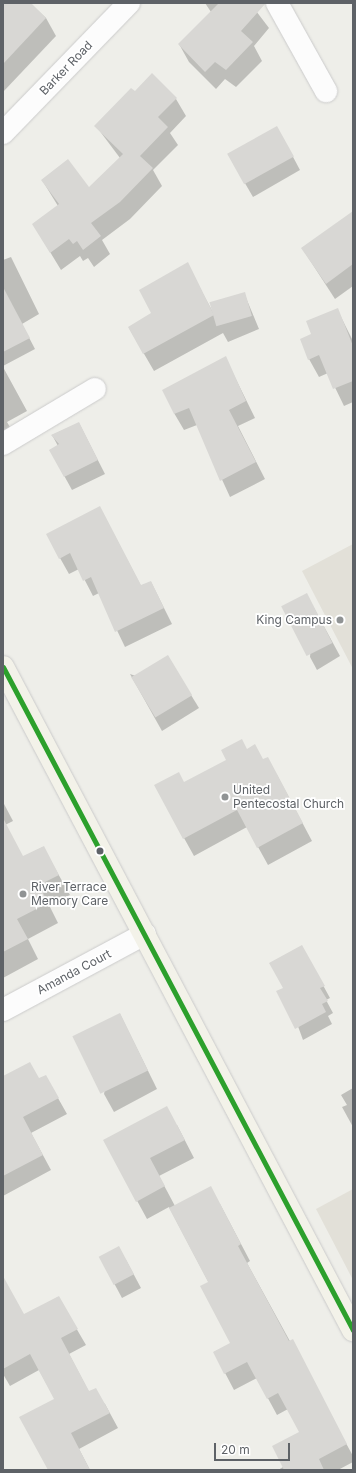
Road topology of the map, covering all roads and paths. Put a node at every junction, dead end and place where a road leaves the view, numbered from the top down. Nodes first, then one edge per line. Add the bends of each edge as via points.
1 (129, 3) edge
2 (277, 3) edge
3 (326, 91) dead end
4 (3, 133) edge
5 (95, 389) dead end
6 (3, 444) edge
7 (3, 667) edge
8 (145, 934) junction
9 (3, 1010) edge
10 (353, 1330) edge

1 - 4 street, Barker Road
2 - 3 street
5 - 6 street
7 - 8 main road
8 - 9 street, Amanda Court
8 - 10 main road

